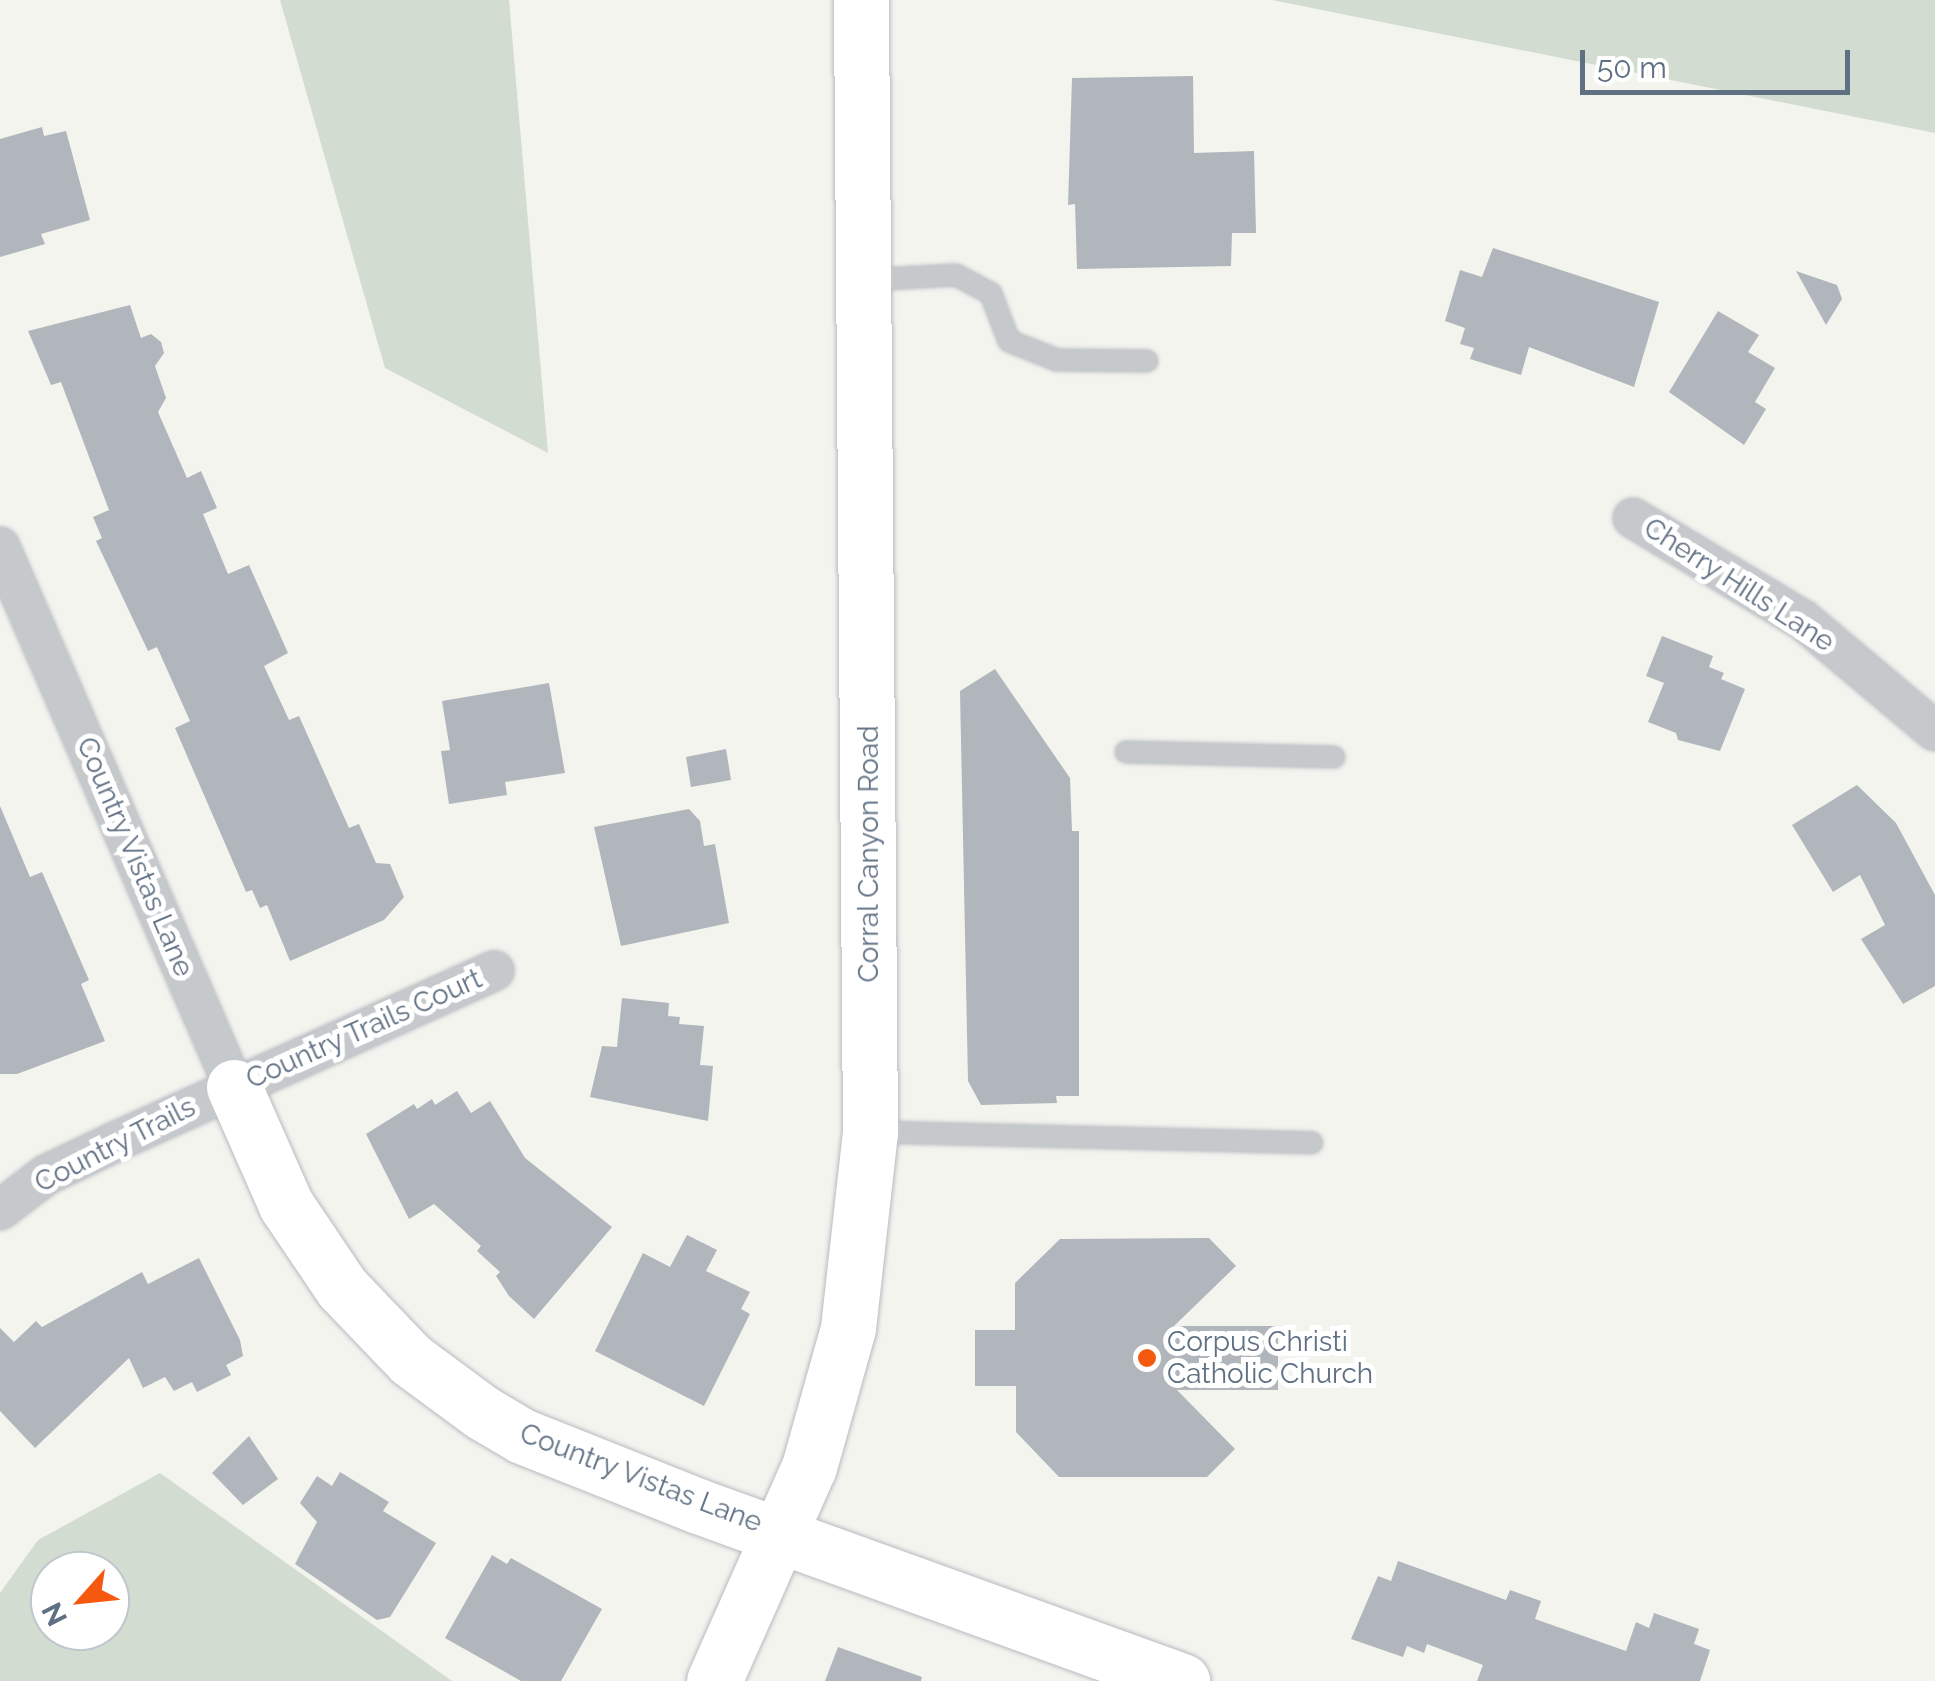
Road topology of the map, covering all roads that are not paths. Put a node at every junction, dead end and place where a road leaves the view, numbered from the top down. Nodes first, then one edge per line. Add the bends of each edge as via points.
1 (861, 0) edge
2 (859, 280) junction
3 (1147, 361) dead end
4 (1633, 518) dead end
5 (0, 547) edge
6 (1935, 731) edge
7 (1126, 752) dead end
8 (1334, 757) dead end
9 (494, 971) dead end
10 (234, 1086) junction
11 (870, 1132) junction
12 (1312, 1143) dead end
13 (0, 1210) edge
14 (781, 1531) junction
15 (714, 1681) edge
16 (1182, 1681) edge

1 - 2 main road, Corral Canyon Road
2 - 3 lane via 956,275 990,294 1010,341 1057,360
2 - 11 main road, Corral Canyon Road via 868,534
4 - 6 street, Cherry Hills Lane via 1803,620
5 - 10 street, Country Vistas Lane
7 - 8 lane
9 - 10 street, Country Trails Court
10 - 13 street, Country Trails via 46,1175
10 - 14 main road, Country Vistas Lane via 264,1161 312,1248 375,1325 446,1388 522,1436
11 - 12 lane
11 - 14 main road, Corral Canyon Road via 848,1328 810,1467
14 - 15 main road, Corral Canyon Road
14 - 16 main road, Country Vistas Lane

